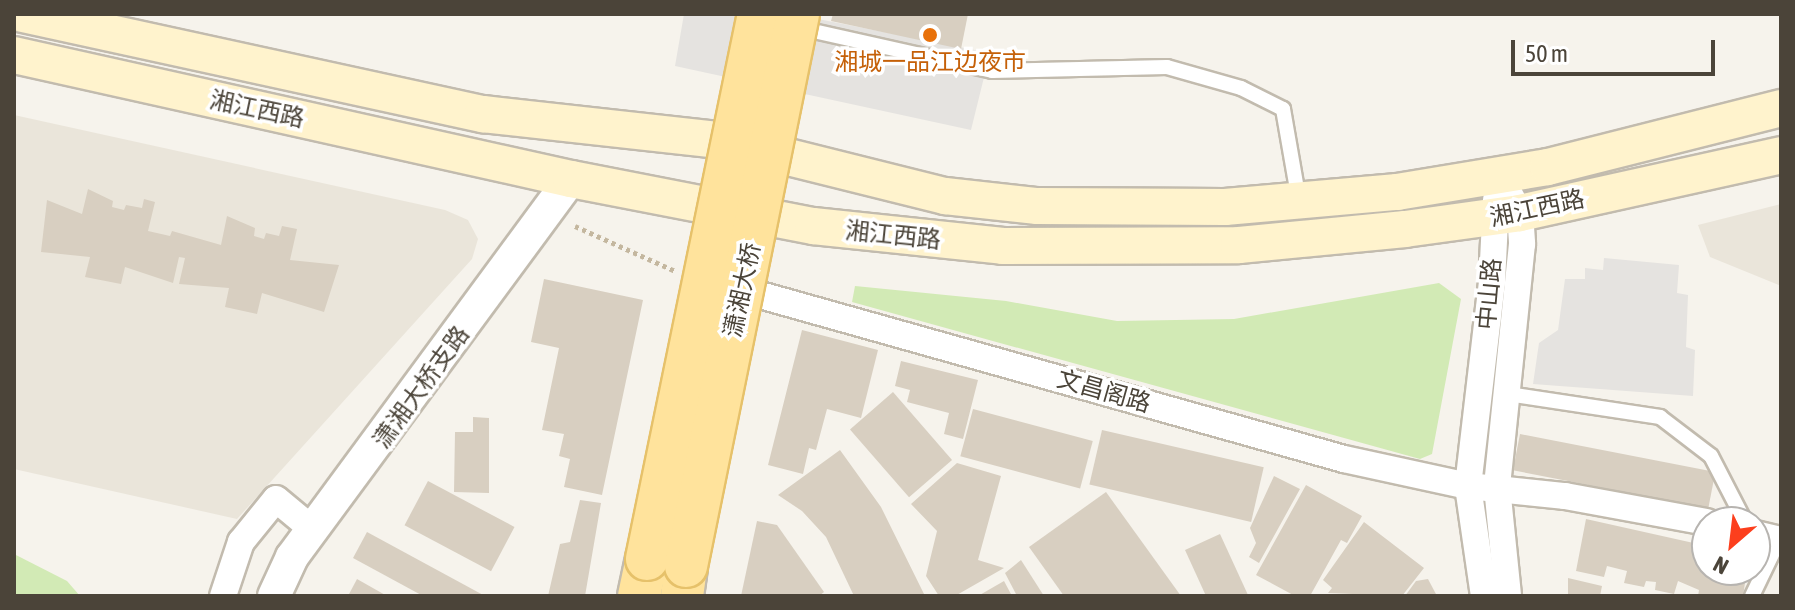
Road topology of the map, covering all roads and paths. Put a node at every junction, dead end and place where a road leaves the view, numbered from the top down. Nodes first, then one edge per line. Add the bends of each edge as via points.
1 (23, 14) edge
2 (743, 14) edge
3 (759, 14) edge
4 (798, 14) edge
5 (14, 55) edge
6 (1781, 108) edge
7 (1781, 155) edge
8 (1500, 177) junction
9 (571, 179) junction
10 (1299, 202) junction
11 (1506, 215) junction
12 (575, 226) dead end
13 (714, 282) junction
14 (1508, 394) junction
15 (691, 405) dead end
16 (1468, 486) junction
17 (1497, 487) junction
18 (1737, 506) edge
19 (1691, 519) edge
20 (312, 529) junction
21 (1772, 538) edge
22 (664, 579) edge
23 (223, 596) edge
24 (274, 596) edge
25 (1484, 596) edge
26 (1508, 596) edge
27 (1752, 596) edge

1 - 10 main road, 湘江西路 via 483,114 756,147 986,203 1119,208
2 - 10 lane via 992,71 1167,67 1241,88 1283,109
3 - 22 main road, 潇湘大桥, bridge
4 - 22 main road, 潇湘大桥, bridge
5 - 9 main road, 湘江西路
6 - 8 main road, 湘江西路
7 - 11 main road, 湘江西路
8 - 10 main road, 湘江西路
8 - 11 street, 中山路
9 - 11 main road, 湘江西路 via 813,226 1003,246 1239,245
9 - 20 street, 潇湘大桥支路
11 - 14 street, 中山路 via 1522,274
11 - 16 street, 中山路 via 1492,282
12 - 13 path via 663,268
13 - 15 street
13 - 16 street, 文昌阁路 via 1344,459
14 - 17 street, 中山路
14 - 18 lane via 1660,417 1711,456
16 - 17 street, 文昌阁路
16 - 25 street, 中山路
17 - 19 street, 文昌阁路
17 - 26 street, 中山路
20 - 23 street via 276,499 241,542
20 - 24 street, 潇湘大桥支路
21 - 27 lane

